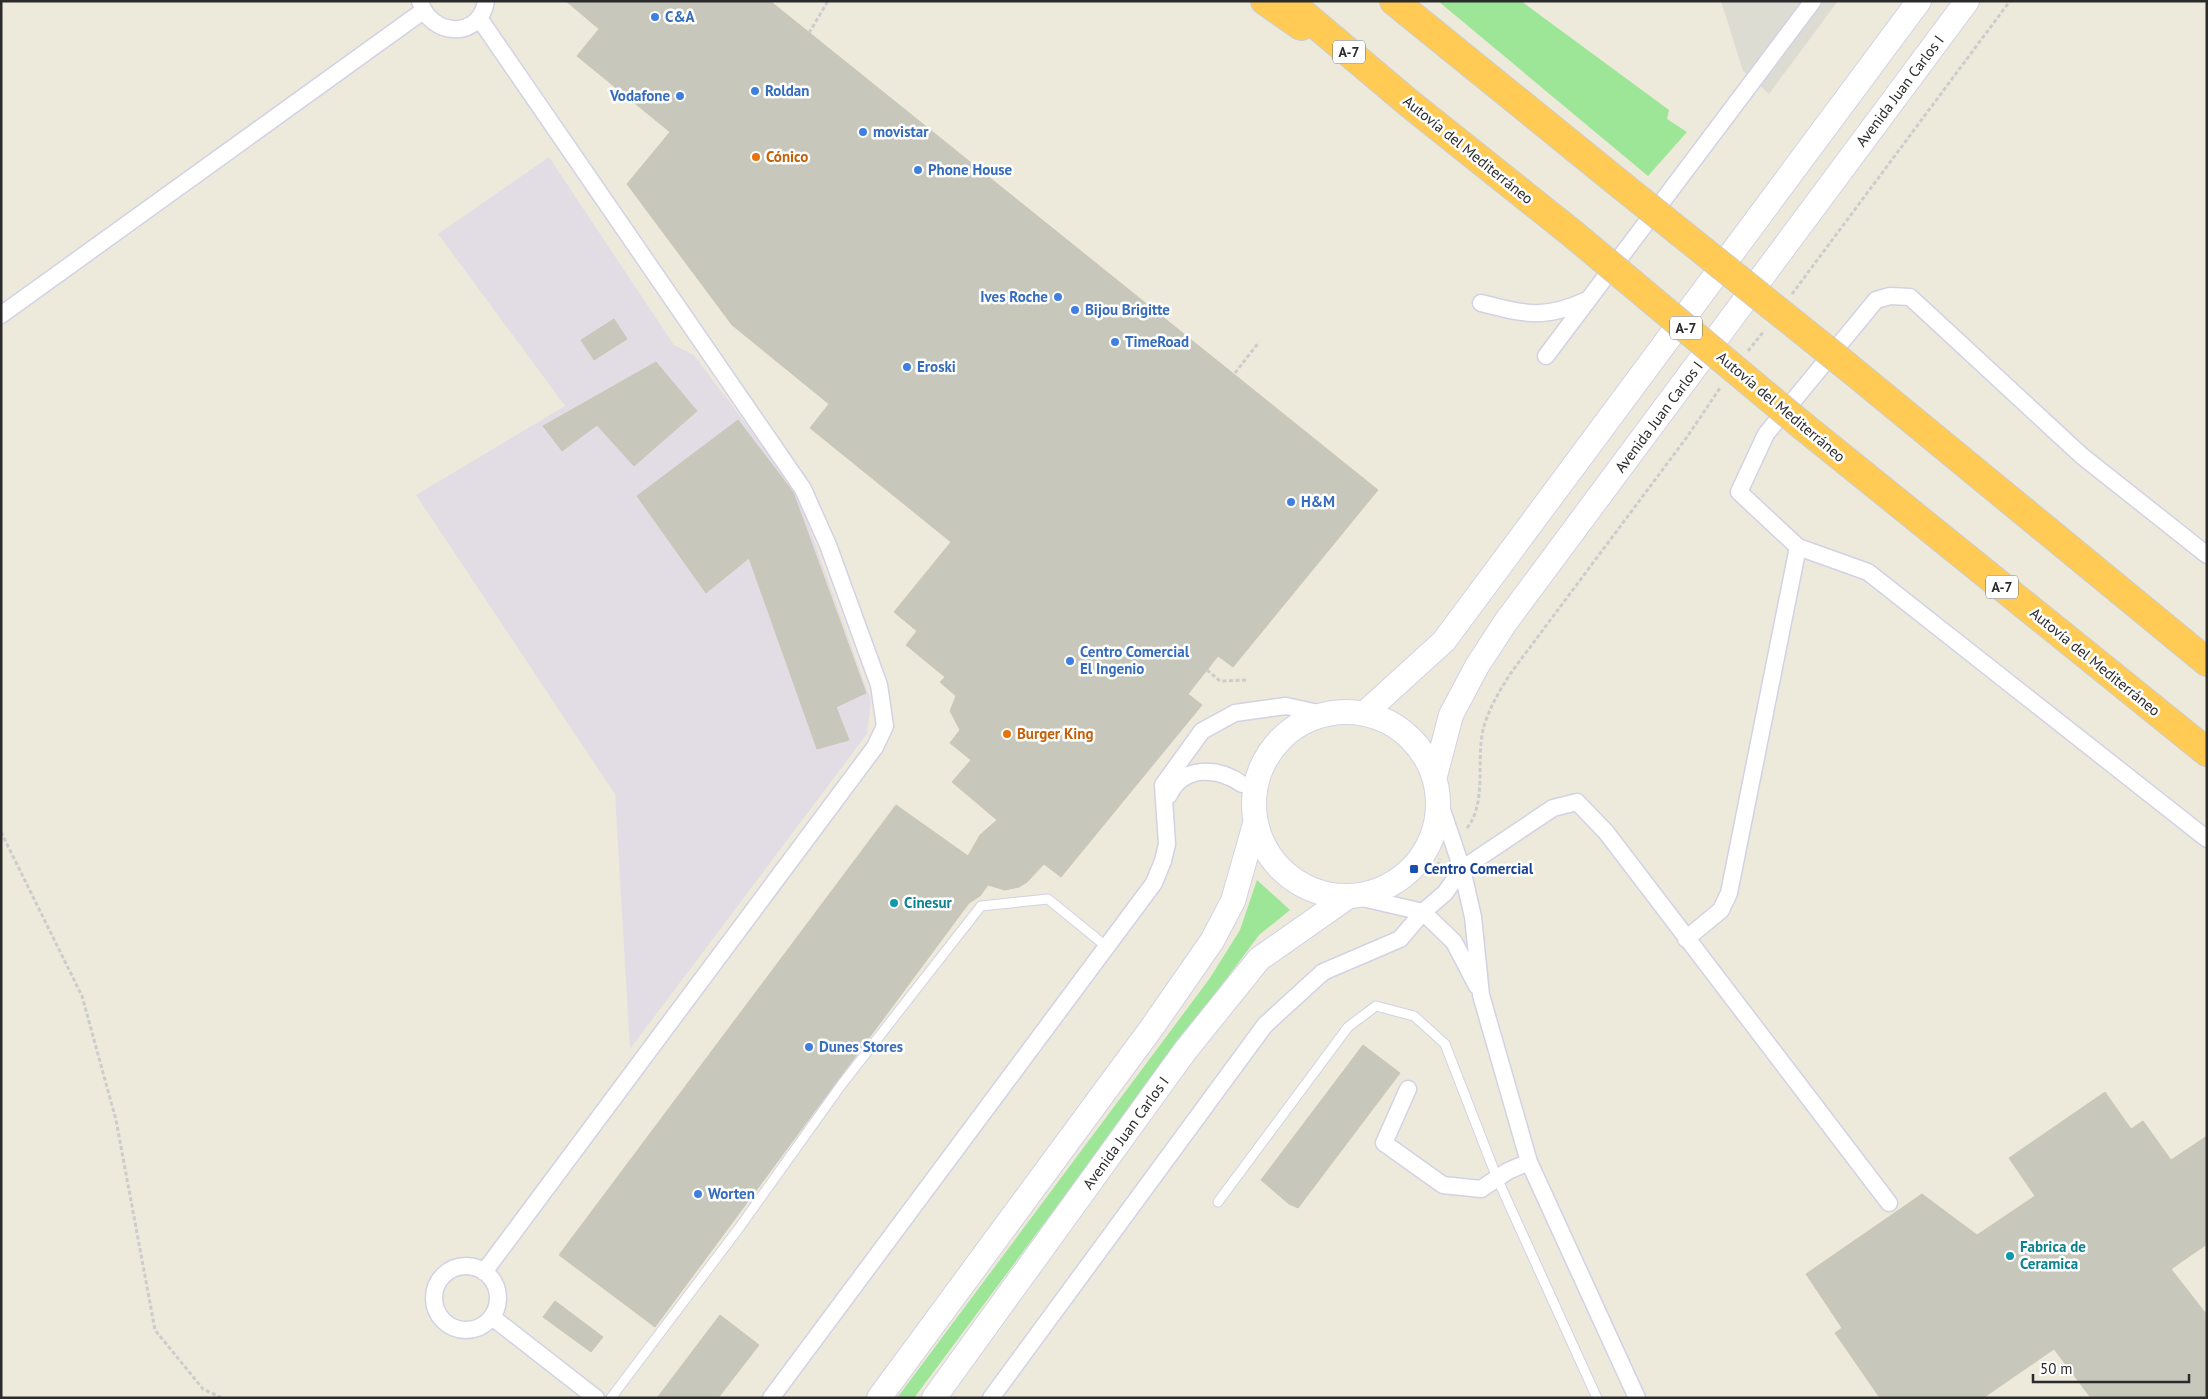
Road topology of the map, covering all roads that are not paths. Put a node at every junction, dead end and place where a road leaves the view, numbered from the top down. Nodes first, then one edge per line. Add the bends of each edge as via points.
1 (486, 1) edge
2 (1265, 1) edge
3 (1288, 1) edge
4 (1813, 1) edge
5 (1919, 1) edge
6 (1966, 1) edge
7 (422, 6) edge
8 (1403, 7) edge
9 (479, 18) junction
10 (1410, 104) junction
11 (1589, 299) junction
12 (1481, 304) dead end
13 (1, 315) edge
14 (1546, 356) dead end
15 (1798, 547) junction
16 (2207, 556) edge
17 (2207, 662) edge
18 (1365, 713) junction
19 (1323, 714) junction
20 (2207, 752) edge
21 (1435, 776) junction
22 (1242, 784) dead end
23 (1439, 800) junction
24 (1164, 814) junction
25 (1255, 824) junction
26 (2207, 839) edge
27 (1462, 869) junction
28 (1352, 897) junction
29 (1423, 912) junction
30 (1686, 939) junction
31 (1107, 947) junction
32 (1482, 995) junction
33 (1408, 1088) dead end
34 (1529, 1162) junction
35 (1497, 1178) junction
36 (1218, 1202) dead end
37 (1889, 1203) dead end
38 (484, 1272) junction
39 (492, 1317) junction
40 (596, 1398) edge
41 (611, 1398) edge
42 (771, 1398) edge
43 (879, 1398) edge
44 (934, 1398) edge
45 (991, 1398) edge
46 (1598, 1398) edge
47 (1637, 1398) edge

1 - 9 street
2 - 10 highway
3 - 10 highway, Autovía del Mediterráneo / A-7
4 - 11 street
5 - 18 street via 1444,641
6 - 21 street, Avenida Juan Carlos I via 1505,623 1451,715
7 - 9 street via 431,21 441,27 456,30
7 - 13 street
8 - 17 highway, bridge
9 - 38 street via 803,490 828,545 879,685 885,726 875,747
10 - 20 highway, Autovía del Mediterráneo / A-7, bridge
11 - 12 street via 1562,311 1525,314
11 - 14 street
15 - 16 street via 1739,492 1766,434 1876,300 1890,296 1910,297 2082,456
15 - 26 street via 1868,572
15 - 30 street via 1729,893 1721,910
18 - 19 street
18 - 21 street via 1405,732 1428,761
19 - 24 street via 1277,707 1235,713 1202,731 1163,785
19 - 25 street via 1304,721 1274,745 1257,777 1253,798
21 - 23 street
22 - 24 street via 1230,775 1208,770 1194,773 1178,780
23 - 27 street
23 - 28 street via 1433,838 1414,869 1388,888
24 - 31 street via 1167,844 1154,883
25 - 28 street via 1262,845 1283,873 1308,890
25 - 43 street via 1233,901 1212,941
27 - 29 street via 1445,893
27 - 30 street via 1553,808 1577,802 1606,832
27 - 32 street via 1473,917
28 - 29 street
28 - 44 street, Avenida Juan Carlos I via 1259,959 1185,1051
29 - 32 street via 1454,942
29 - 45 street via 1400,939 1323,972 1265,1025
30 - 37 street
31 - 41 lane via 1048,899 981,906 836,1092
31 - 42 street
32 - 34 street
33 - 35 street via 1384,1143 1443,1185 1481,1188
34 - 35 street
34 - 47 street
35 - 36 lane via 1445,1044 1414,1016 1376,1006 1348,1027
35 - 46 lane
38 - 39 street via 496,1286 498,1297
38 - 39 street via 464,1266 450,1270 435,1287 434,1305 445,1323 455,1329 469,1331 480,1328
39 - 40 street

